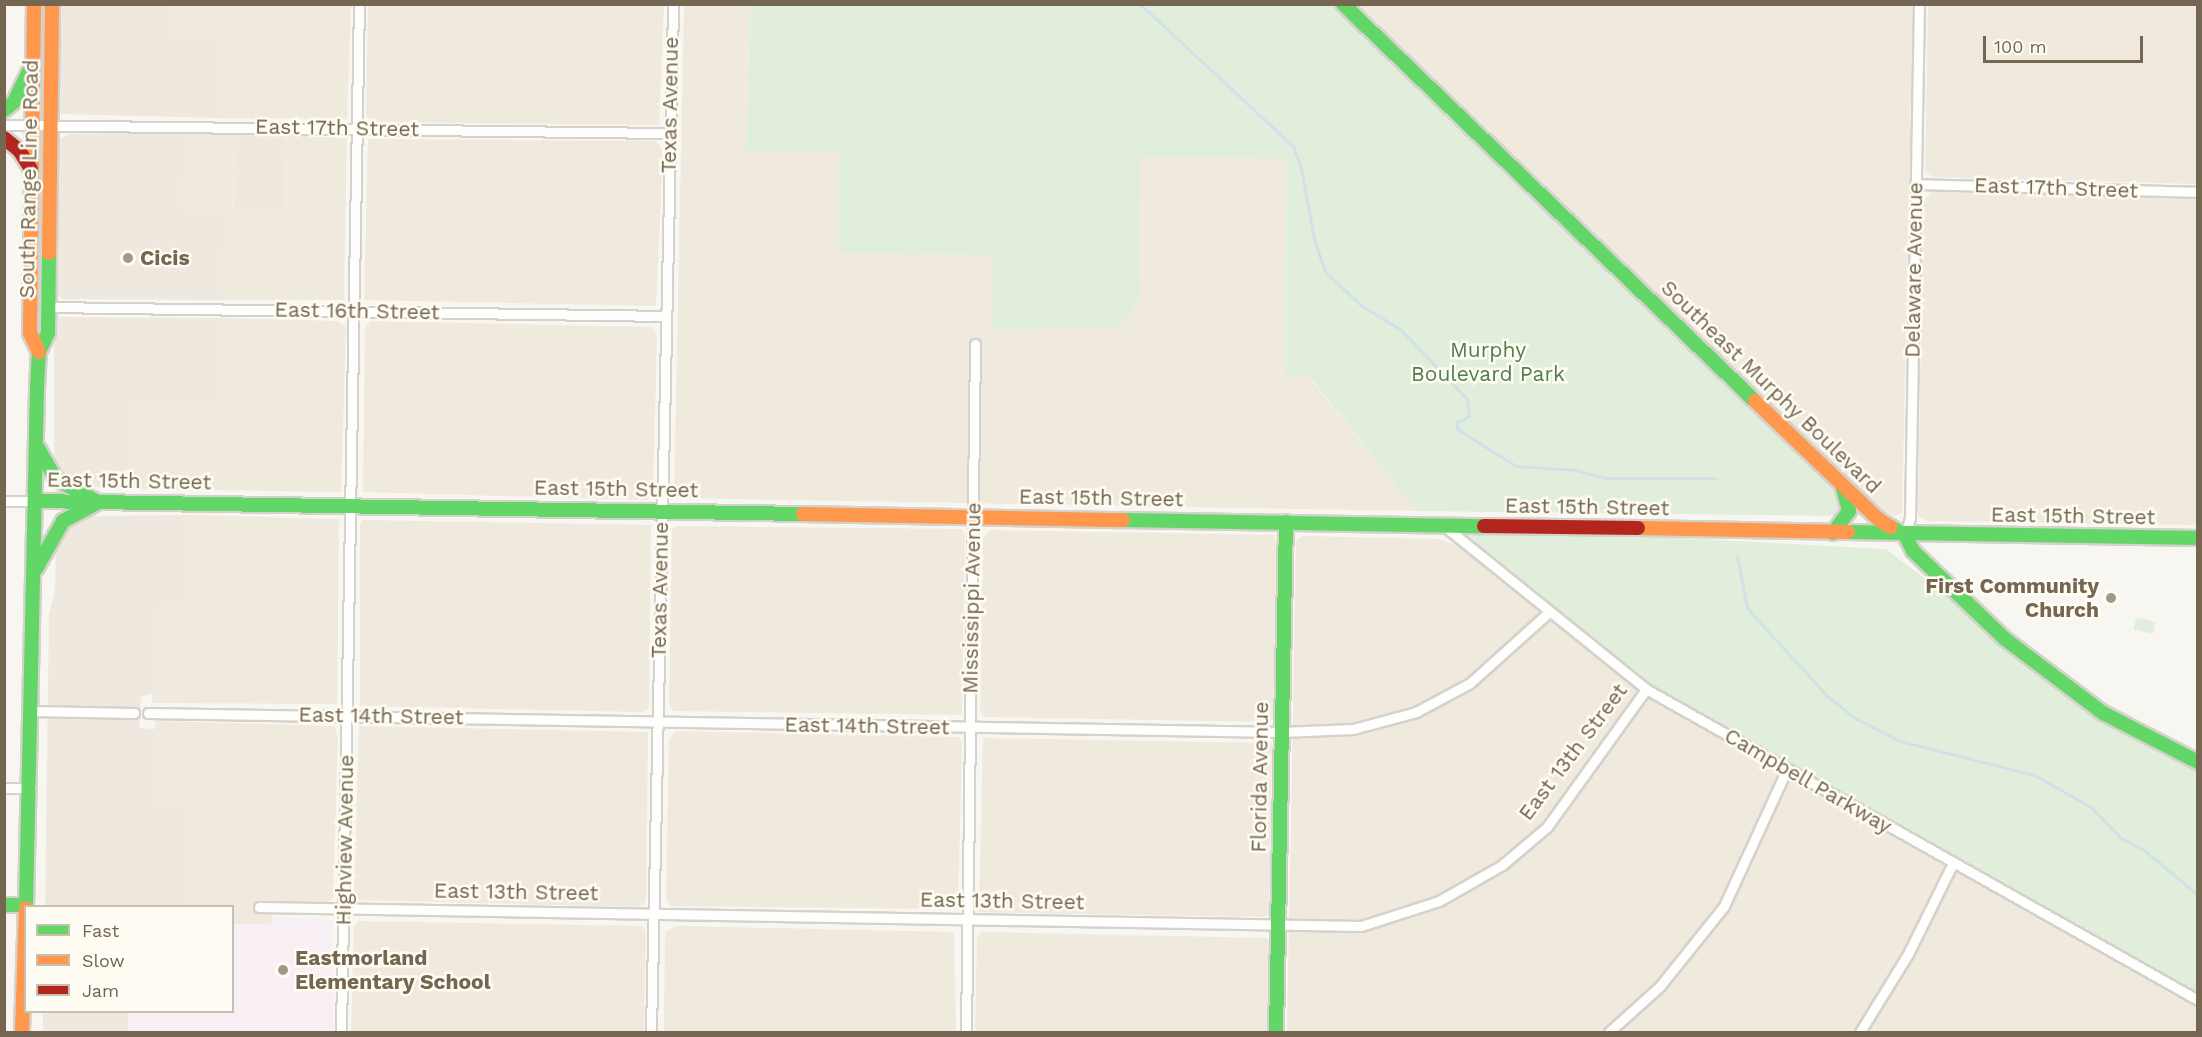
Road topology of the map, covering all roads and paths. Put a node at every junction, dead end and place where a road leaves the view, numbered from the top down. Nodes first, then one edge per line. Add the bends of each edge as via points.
1 (34, 4) edge
2 (52, 4) edge
3 (359, 4) edge
4 (673, 4) edge
5 (1343, 4) edge
6 (1918, 4) edge
7 (33, 63) junction
8 (4, 110) edge
9 (4, 125) edge
10 (31, 126) junction
11 (51, 126) junction
12 (356, 128) junction
13 (669, 133) junction
14 (4, 138) edge
15 (32, 169) junction
16 (1915, 184) junction
17 (2198, 192) edge
18 (48, 307) junction
19 (353, 311) junction
20 (666, 316) junction
21 (975, 344) dead end
22 (39, 352) junction
23 (36, 444) junction
24 (1841, 483) junction
25 (4, 501) edge
26 (35, 501) junction
27 (98, 502) junction
28 (350, 504) junction
29 (662, 511) junction
30 (973, 517) junction
31 (1286, 522) junction
32 (1442, 525) junction
33 (1833, 533) junction
34 (1905, 535) junction
35 (2198, 538) edge
36 (34, 572) junction
37 (1549, 612) junction
38 (1646, 689) junction
39 (32, 711) junction
40 (134, 713) dead end
41 (148, 713) dead end
42 (348, 716) junction
43 (658, 721) junction
44 (970, 728) junction
45 (1282, 732) junction
46 (2198, 762) edge
47 (1787, 769) junction
48 (4, 788) edge
49 (31, 788) junction
50 (1953, 863) junction
51 (4, 905) edge
52 (26, 905) edge
53 (24, 907) edge
54 (259, 907) dead end
55 (344, 909) junction
56 (653, 916) junction
57 (968, 921) junction
58 (1278, 926) junction
59 (24, 970) edge
60 (2198, 1000) edge
61 (22, 1032) edge
62 (341, 1032) edge
63 (651, 1032) edge
64 (966, 1032) edge
65 (1276, 1032) edge
66 (1610, 1032) edge
67 (1860, 1032) edge

1 - 7 main road, South Range Line Road
2 - 11 main road, South Range Line Road
3 - 12 street, Highview Avenue
4 - 13 street, Texas Avenue
5 - 24 main road, Southeast Murphy Boulevard
6 - 16 street, Delaware Avenue
7 - 8 main road via 14,102
7 - 10 main road, South Range Line Road
9 - 10 street, East 17th Street
10 - 11 street, East 17th Street
10 - 15 main road, South Range Line Road
11 - 12 street, East 17th Street
11 - 18 main road, South Range Line Road
12 - 13 street, East 17th Street
12 - 19 street, Highview Avenue
13 - 20 street, Texas Avenue
14 - 15 main road via 19,150
15 - 22 main road, South Range Line Road via 30,333
16 - 17 street, East 17th Street
16 - 34 street, Delaware Avenue via 1910,518
18 - 19 street, East 16th Street
18 - 22 main road, South Range Line Road via 48,333
19 - 20 street, East 16th Street
19 - 28 street, Highview Avenue
20 - 29 street, Texas Avenue
21 - 30 street, Mississippi Avenue
22 - 23 main road, South Range Line Road
23 - 26 main road, South Range Line Road
23 - 27 main road via 56,479
24 - 33 main road via 1848,496 1849,511
24 - 34 main road, Southeast Murphy Boulevard via 1878,519
25 - 26 street, East 15th Street
26 - 27 main road, East 15th Street
26 - 36 main road, South Range Line Road
27 - 28 main road, East 15th Street
27 - 36 main road via 63,521
28 - 29 main road, East 15th Street
28 - 42 street, Highview Avenue
29 - 30 main road, East 15th Street
29 - 43 street, Texas Avenue
30 - 31 main road, East 15th Street
30 - 44 street, Mississippi Avenue
31 - 32 main road, East 15th Street
31 - 45 main road, Florida Avenue
32 - 33 main road, East 15th Street
32 - 37 street, Campbell Parkway
33 - 34 main road, East 15th Street
34 - 35 main road, East 15th Street
34 - 46 main road, Southeast Murphy Boulevard via 1913,551 2005,639 2103,713
36 - 39 main road, South Range Line Road
37 - 38 street, Campbell Parkway
37 - 45 street, East 14th Street via 1470,683 1416,712 1353,729
38 - 47 street, Campbell Parkway
38 - 58 street, East 13th Street via 1547,827 1502,865 1439,901 1361,926
39 - 40 street
39 - 49 main road, South Range Line Road
41 - 42 street, East 14th Street
42 - 43 street, East 14th Street
42 - 55 street, Highview Avenue
43 - 44 street, East 14th Street
43 - 56 street, Texas Avenue
44 - 45 street, East 14th Street
44 - 57 street, Mississippi Avenue
45 - 58 main road, Florida Avenue
47 - 50 street, Campbell Parkway
47 - 66 street via 1724,906 1660,986
48 - 49 street
49 - 52 main road, South Range Line Road
50 - 60 street, Campbell Parkway
50 - 67 street via 1908,954
51 - 53 main road
54 - 55 street, East 13th Street
55 - 56 street, East 13th Street
55 - 62 street, Highview Avenue
56 - 57 street, East 13th Street
56 - 63 street, Texas Avenue
57 - 58 street, East 13th Street
57 - 64 street, Mississippi Avenue
58 - 65 main road, Florida Avenue
59 - 61 main road, South Range Line Road

